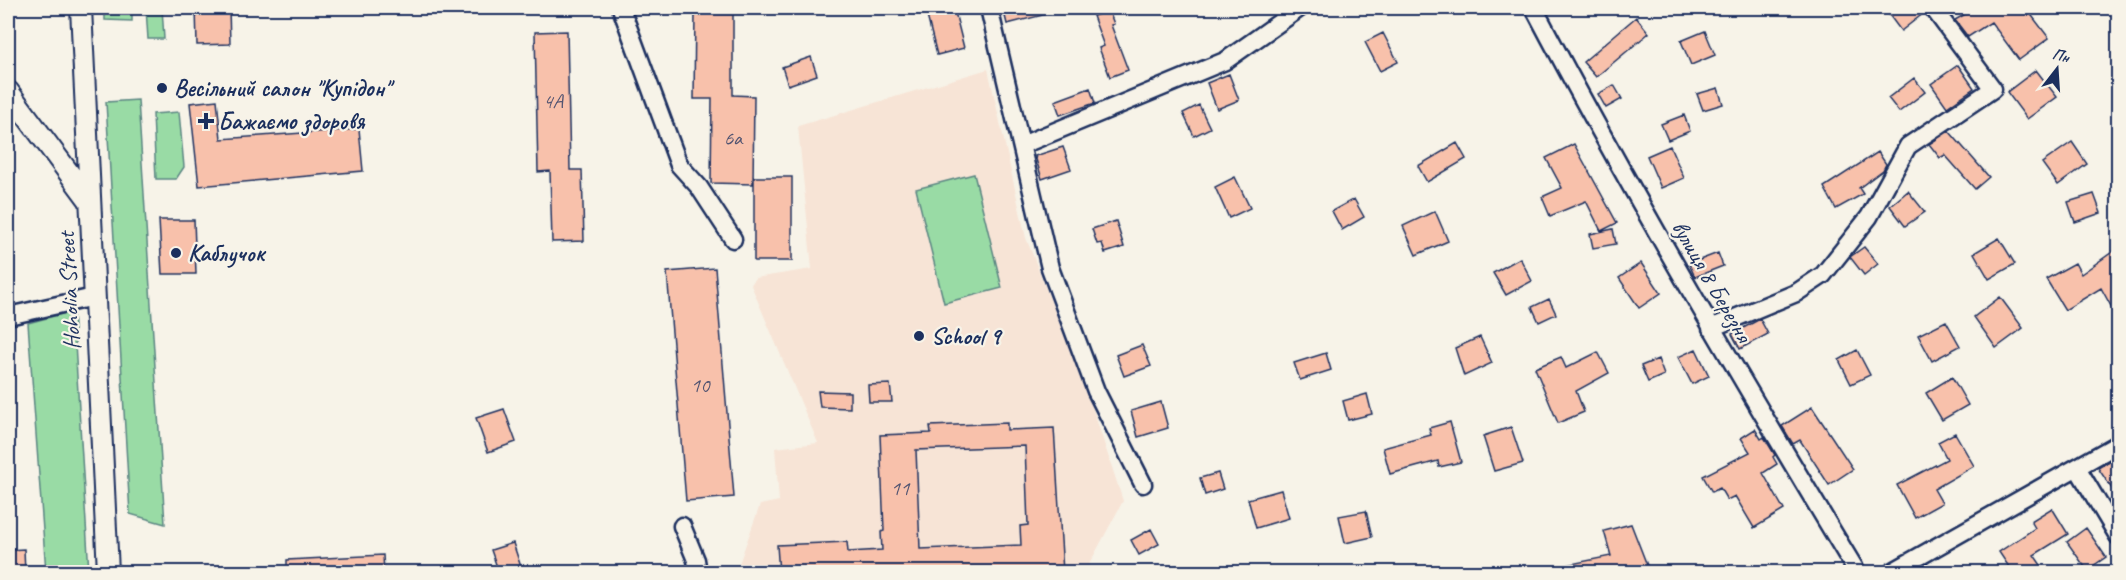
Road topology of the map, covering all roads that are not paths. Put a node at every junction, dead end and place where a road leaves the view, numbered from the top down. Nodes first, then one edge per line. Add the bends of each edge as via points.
1 (81, 8) edge
2 (621, 8) edge
3 (989, 8) edge
4 (1300, 8) edge
5 (1534, 8) edge
6 (1933, 8) edge
7 (8, 91) edge
8 (1022, 145) junction
9 (89, 200) junction
10 (733, 239) dead end
11 (94, 297) junction
12 (8, 316) edge
13 (1711, 328) junction
14 (2118, 444) edge
15 (2078, 469) junction
16 (1143, 484) dead end
17 (682, 526) dead end
18 (2118, 536) edge
19 (108, 573) edge
20 (698, 573) edge
21 (1857, 573) edge
22 (1892, 573) edge

1 - 9 street, Hoholia Street
2 - 10 street via 679,165 699,187
3 - 8 street
4 - 8 street via 1225,61
5 - 13 street, вулиця 8 Березня
6 - 13 street via 1993,89 1908,146 1869,217 1823,275 1796,293
7 - 9 street
8 - 16 street via 1054,279 1096,391
9 - 11 street, Hoholia Street
11 - 12 street
11 - 19 street, Hoholia Street
13 - 21 street, вулиця 8 Березня
14 - 15 street
15 - 18 street
15 - 22 street
17 - 20 street

